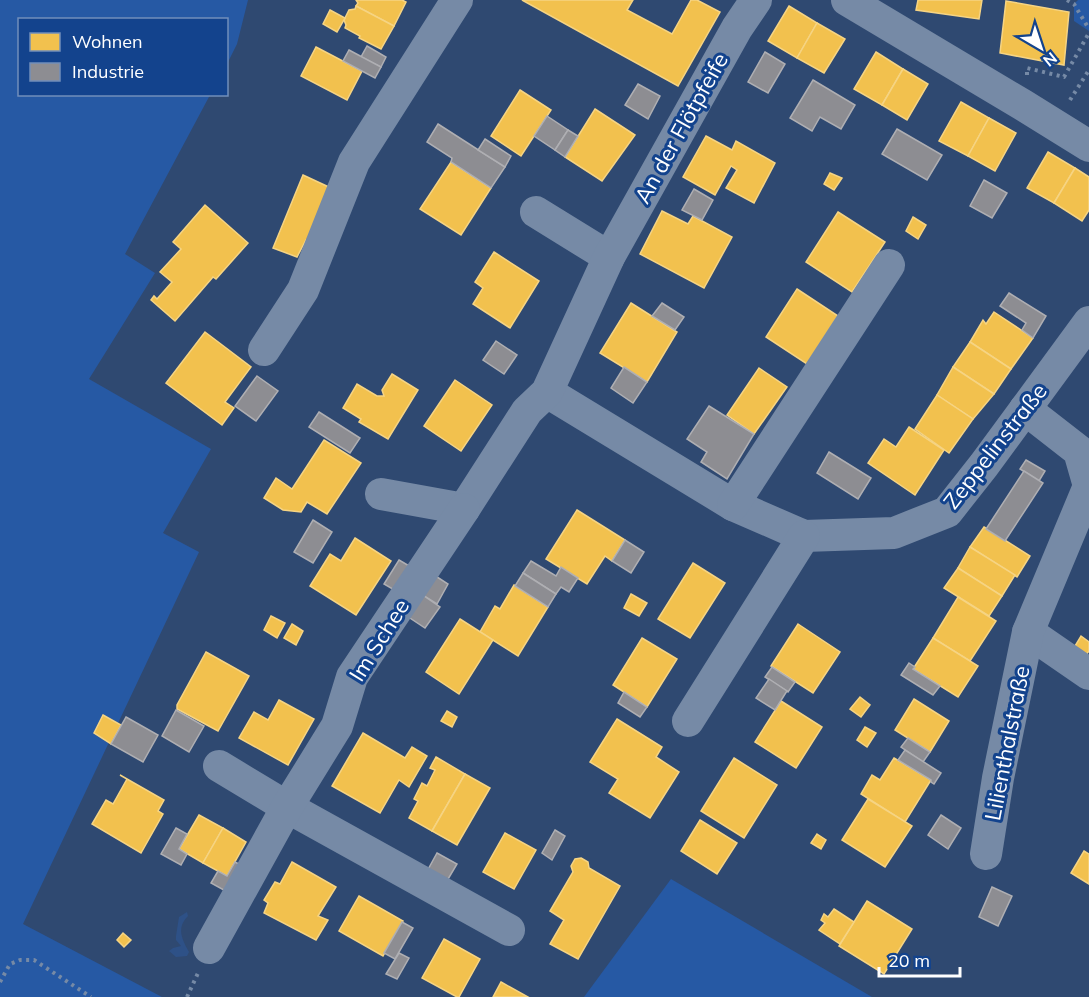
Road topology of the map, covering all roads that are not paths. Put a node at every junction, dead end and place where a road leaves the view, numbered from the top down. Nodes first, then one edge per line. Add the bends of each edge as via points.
1 (457, 0) edge
2 (756, 0) edge
3 (847, 0) edge
4 (1089, 146) edge
5 (536, 212) dead end
6 (609, 257) junction
7 (890, 265) dead end
8 (1089, 322) edge
9 (264, 351) dead end
10 (547, 392) junction
11 (1025, 409) junction
12 (381, 494) dead end
13 (733, 505) junction
14 (464, 509) junction
15 (804, 536) junction
16 (1028, 632) junction
17 (1089, 674) edge
18 (688, 721) dead end
19 (219, 766) dead end
20 (287, 807) junction
21 (986, 854) dead end
22 (509, 930) dead end
23 (209, 948) dead end

1 - 9 street via 354,162 303,290
2 - 6 street, An der Flötpfeife
3 - 4 street
5 - 6 street
6 - 10 street, An der Flötpfeife
7 - 13 street
8 - 11 street, Zeppelinstraße
10 - 13 street, Zeppelinstraße
10 - 14 street, An der Flötpfeife via 527,411
11 - 15 street, Zeppelinstraße via 947,512 894,533
11 - 16 street, Lilienthalstraße via 1079,451 1089,486
12 - 14 street
13 - 15 street, Zeppelinstraße
14 - 20 street, Im Schee via 352,677 337,726
15 - 18 street
16 - 17 street, Lilienthalstraße
16 - 21 street, Lilienthalstraße
19 - 20 street
20 - 22 street
20 - 23 street, Im Schee

